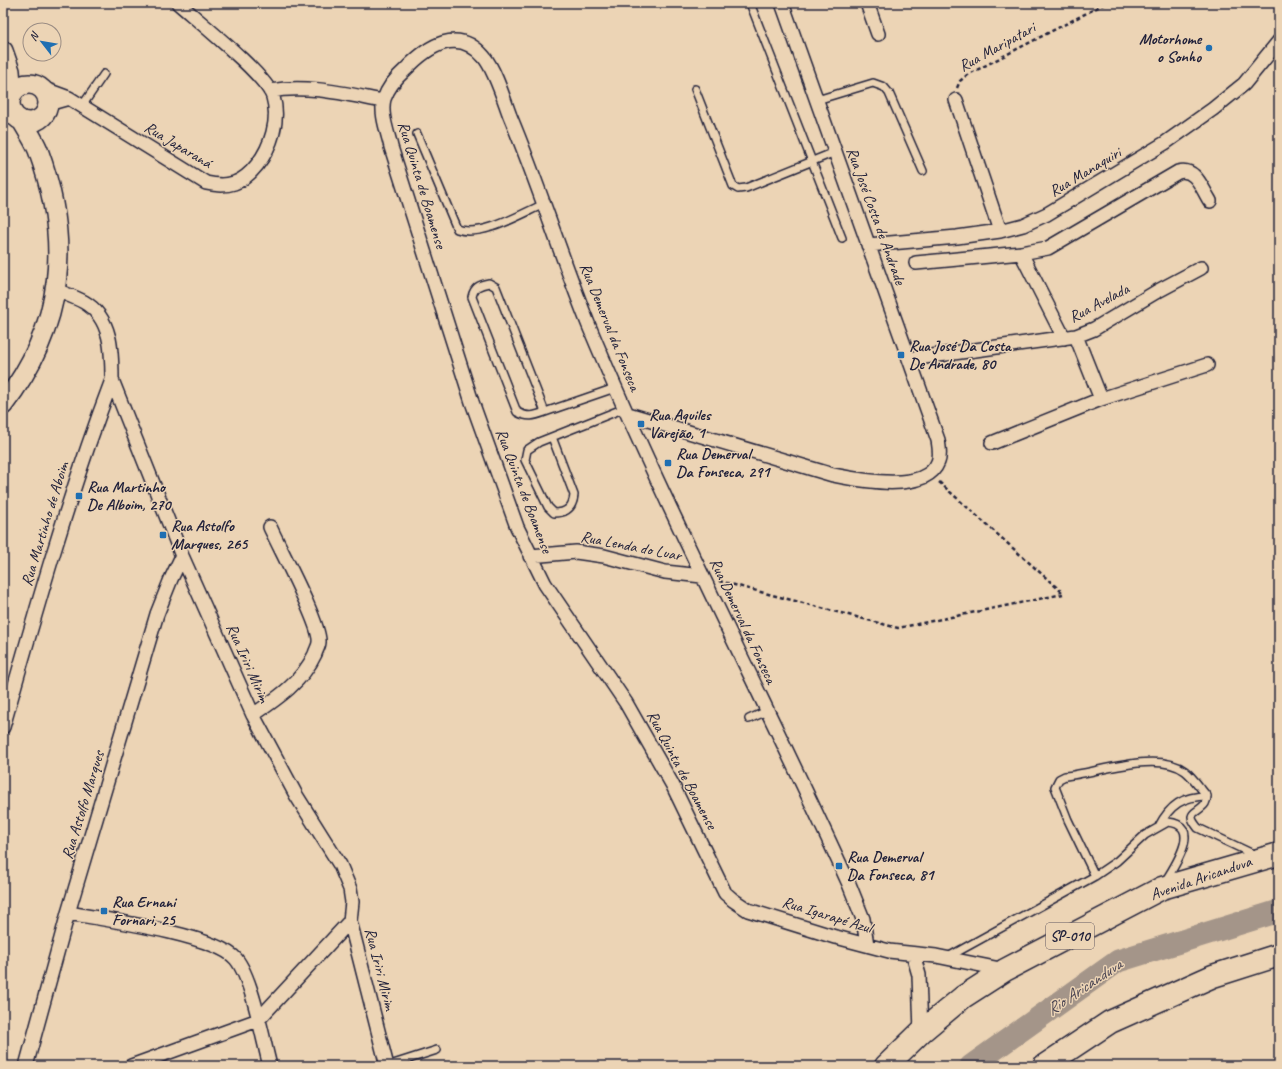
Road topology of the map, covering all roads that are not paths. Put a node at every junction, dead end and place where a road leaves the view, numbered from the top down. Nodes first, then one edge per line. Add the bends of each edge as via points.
1 (178, 3) edge
2 (750, 3) edge
3 (782, 3) edge
4 (867, 3) edge
5 (878, 34) dead end
6 (1279, 41) edge
7 (3, 51) edge
8 (10, 71) junction
9 (104, 74) dead end
10 (695, 89) dead end
11 (270, 91) junction
12 (12, 95) junction
13 (41, 98) junction
14 (817, 100) junction
15 (956, 100) road end
16 (383, 101) junction
17 (82, 106) junction
18 (22, 121) junction
19 (417, 134) dead end
20 (37, 149) junction
21 (835, 152) junction
22 (812, 162) junction
23 (923, 171) dead end
24 (1210, 201) dead end
25 (544, 204) junction
26 (1000, 231) junction
27 (842, 238) dead end
28 (868, 245) junction
29 (1021, 253) junction
30 (916, 263) dead end
31 (1201, 268) dead end
32 (56, 290) junction
33 (1070, 337) junction
34 (910, 359) junction
35 (1207, 365) dead end
36 (112, 380) junction
37 (615, 388) junction
38 (1101, 399) junction
39 (3, 405) edge
40 (626, 411) junction
41 (545, 412) junction
42 (552, 436) junction
43 (992, 443) dead end
44 (270, 527) dead end
45 (182, 556) junction
46 (530, 556) junction
47 (702, 576) junction
48 (767, 711) junction
49 (253, 715) junction
50 (749, 720) dead end
51 (3, 727) edge
52 (1207, 796) junction
53 (1159, 826) junction
54 (1270, 856) edge
55 (1095, 876) junction
56 (1162, 888) junction
57 (733, 900) joint
58 (68, 913) junction
59 (350, 921) junction
60 (867, 945) junction
61 (913, 954) junction
62 (1279, 955) edge
63 (945, 959) junction
64 (1005, 970) junction
65 (258, 1020) junction
66 (921, 1032) junction
67 (437, 1050) dead end
68 (145, 1064) edge
69 (26, 1066) edge
70 (131, 1066) edge
71 (270, 1066) edge
72 (387, 1066) edge
73 (886, 1066) edge
74 (1044, 1066) edge

1 - 11 street, Rua Japaraná via 250,69
2 - 22 lane
3 - 14 street, Rua José Costa de Andrade
4 - 5 street
6 - 26 street, Rua Manaquiri via 1244,84 1165,143 1047,214 1023,225
7 - 8 main road
8 - 12 main road
8 - 13 main road
9 - 17 lane
10 - 22 lane via 733,186 738,189 746,188
11 - 16 street via 289,87 303,88
11 - 17 street, Rua Japaraná via 273,96 275,123 264,157 238,182 227,186 206,183
12 - 13 main road via 20,86
12 - 18 main road via 10,108 16,118
13 - 17 street, Rua Japaraná via 69,98
13 - 18 main road via 32,122
13 - 20 main road
14 - 21 street, Rua José Costa de Andrade
14 - 23 lane via 873,83 879,84 889,93
15 - 26 street
16 - 25 street, Rua Demerval da Fonseca via 395,80 419,56 438,44 451,40 474,47 490,64
16 - 46 street, Rua Quinta de Boamense via 391,147 445,320 508,504
18 - 20 main road
19 - 25 lane via 457,229 467,232 481,230
20 - 32 main road via 56,212
21 - 22 lane
21 - 28 street, Rua José Costa de Andrade
22 - 27 lane
24 - 29 street via 1193,173 1186,170 1178,172 1058,243 1048,248
25 - 37 street, Rua Demerval da Fonseca via 578,300
26 - 28 street, Rua Manaquiri
28 - 34 street, Rua José Costa de Andrade
29 - 30 street
29 - 33 street
31 - 33 street, Rua Avelada via 1094,329
32 - 36 street, Rua Iriri Mirim via 85,303 100,317 112,351
32 - 39 main road via 47,325 33,358 22,379
33 - 34 street, Rua Avelada
33 - 38 street
34 - 40 street, Rua José Costa de Andrade via 938,440 940,453 938,463 929,473 899,483 867,482 833,475
35 - 38 street
36 - 45 street, Rua Iriri Mirim
36 - 51 street, Rua Martinho de Aboim via 89,439 67,509
37 - 40 street, Rua Demerval da Fonseca
37 - 41 lane
38 - 43 street
40 - 42 lane
40 - 47 street, Rua Demerval da Fonseca
41 - 41 lane via 496,287 489,283 477,287 472,297 517,412 531,417
42 - 42 lane via 574,494 569,509 562,513 554,513 548,507 525,460 527,450
44 - 49 street via 318,632 320,643 310,664 294,685
45 - 49 street, Rua Iriri Mirim
45 - 58 street, Rua Astolfo Marques via 157,614
46 - 47 street, Rua Lenda do Luar via 576,552 604,556 665,572
46 - 57 street, Rua Quinta de Boamense via 552,594 626,703 672,784 725,893
47 - 48 street, Rua Demerval da Fonseca
48 - 50 lane
48 - 60 street, Rua Demerval da Fonseca via 849,884 863,919
49 - 59 street, Rua Iriri Mirim via 296,795 340,865 350,889
52 - 53 lane via 1196,796 1174,805 1165,814
52 - 54 lane via 1204,805 1193,815 1198,828
52 - 55 lane via 1185,771 1166,762 1106,768 1059,779 1055,787
53 - 55 lane
53 - 56 lane via 1168,822 1178,825 1185,838 1183,852
54 - 56 highway, Avenida Aricanduva / SP-010
55 - 63 lane
56 - 64 highway, Avenida Aricanduva / SP-010
57 - 60 street, Rua Igarapé Azul via 748,910
58 - 65 street via 166,931 216,945 227,951 237,960 248,982
58 - 69 street, Rua Astolfo Marques
59 - 65 street
59 - 72 street, Rua Iriri Mirim
60 - 61 street, Rua Igarapé Azul
61 - 63 street, Rua Igarapé Azul
61 - 66 street via 919,975
62 - 74 highway via 1213,976 1110,1022
63 - 64 street, Rua Igarapé Azul
64 - 66 highway, Avenida Aricanduva / SP-010 via 962,997
65 - 68 street
65 - 71 street
66 - 73 highway, Avenida Aricanduva / SP-010
67 - 72 lane
68 - 70 street

